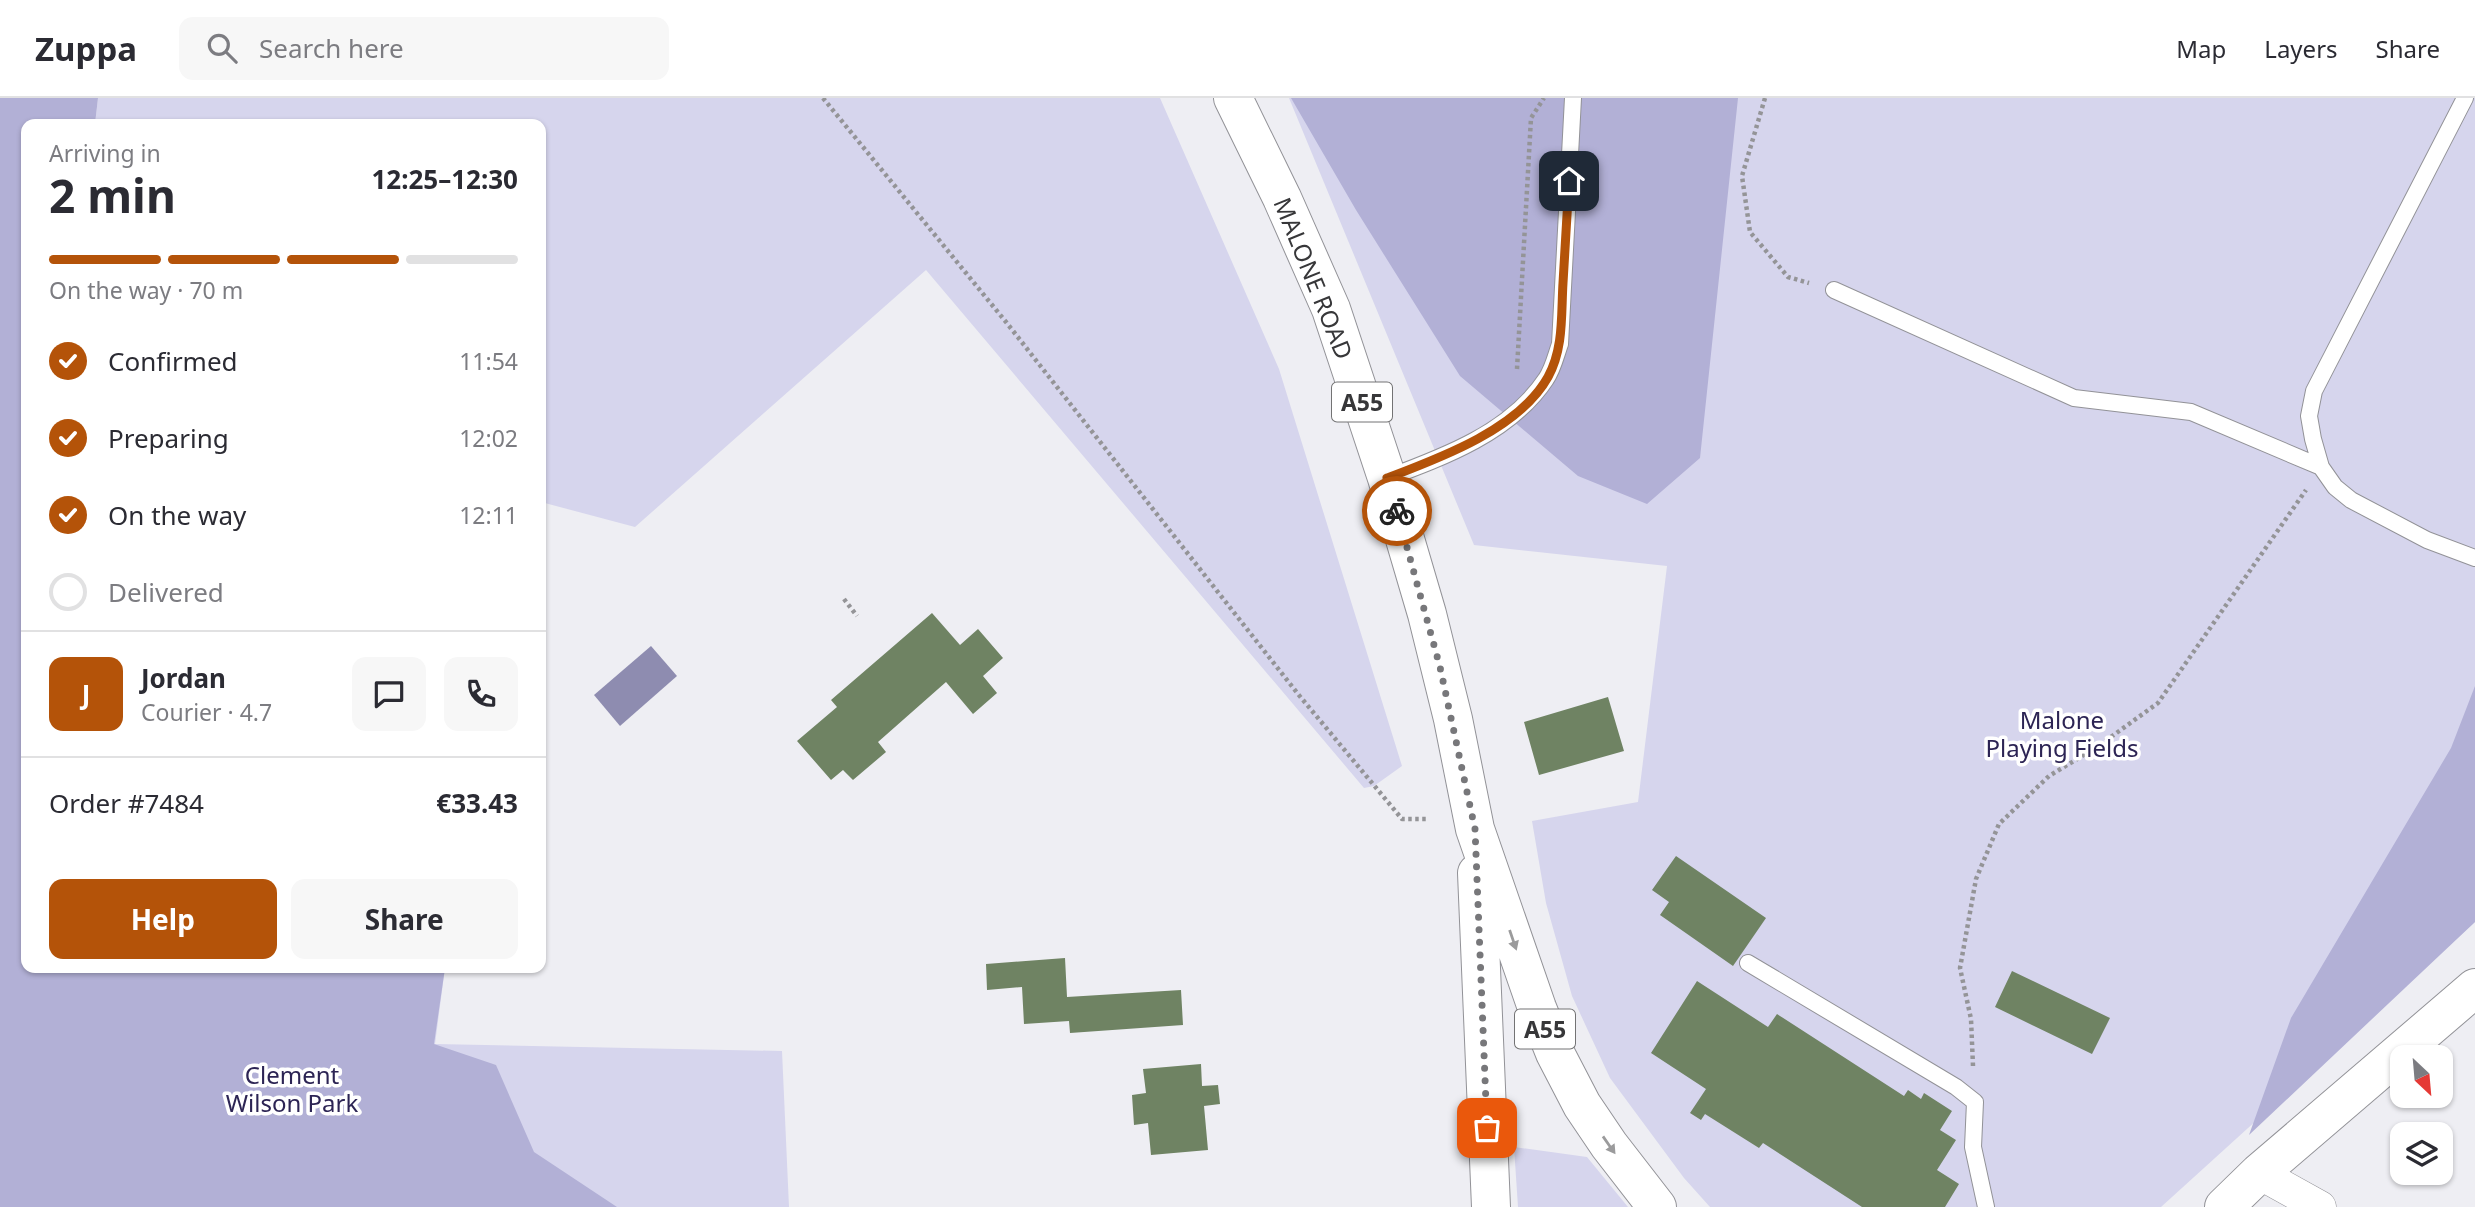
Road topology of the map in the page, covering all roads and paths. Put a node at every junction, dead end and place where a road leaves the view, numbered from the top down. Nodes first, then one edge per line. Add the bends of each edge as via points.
1 (823, 98) edge
2 (1234, 98) edge
3 (1544, 98) edge
4 (1573, 98) edge
5 (1765, 98) edge
6 (2465, 98) edge
7 (1834, 290) joint
8 (1517, 411) junction
9 (2321, 467) junction
10 (1387, 478) junction
11 (2475, 558) edge
12 (844, 600) dead end
13 (858, 616) dead end
14 (1426, 819) dead end
15 (1475, 829) junction
16 (1748, 963) dead end
17 (2475, 988) edge
18 (1975, 1102) junction
19 (2259, 1173) junction
20 (1491, 1207) edge
21 (1657, 1207) edge
22 (1986, 1207) edge
23 (2224, 1207) edge
24 (2320, 1207) edge

1 - 14 path via 1402,819
2 - 10 main road, MALONE ROAD / A55 via 1331,309
3 - 8 path via 1531,118
4 - 8 lane via 1560,344 1548,377
5 - 7 path via 1742,176 1750,232 1788,277
6 - 9 lane via 2314,391 2309,416
7 - 9 lane via 2074,398 2191,412
8 - 10 lane via 1461,446
9 - 11 lane via 2351,500 2427,540
9 - 18 path via 2158,703 2049,776 1999,824 1976,879 1960,968 1970,1019
10 - 15 main road, MALONE ROAD / A55 via 1430,627
12 - 13 path
15 - 20 main road, MALONE ROAD / A55
15 -> 21 main road, MALONE ROAD / A55 via 1555,1053 1582,1105
16 - 18 lane
17 - 19 main road
18 - 22 lane via 1973,1147
19 - 23 main road
19 - 24 street

